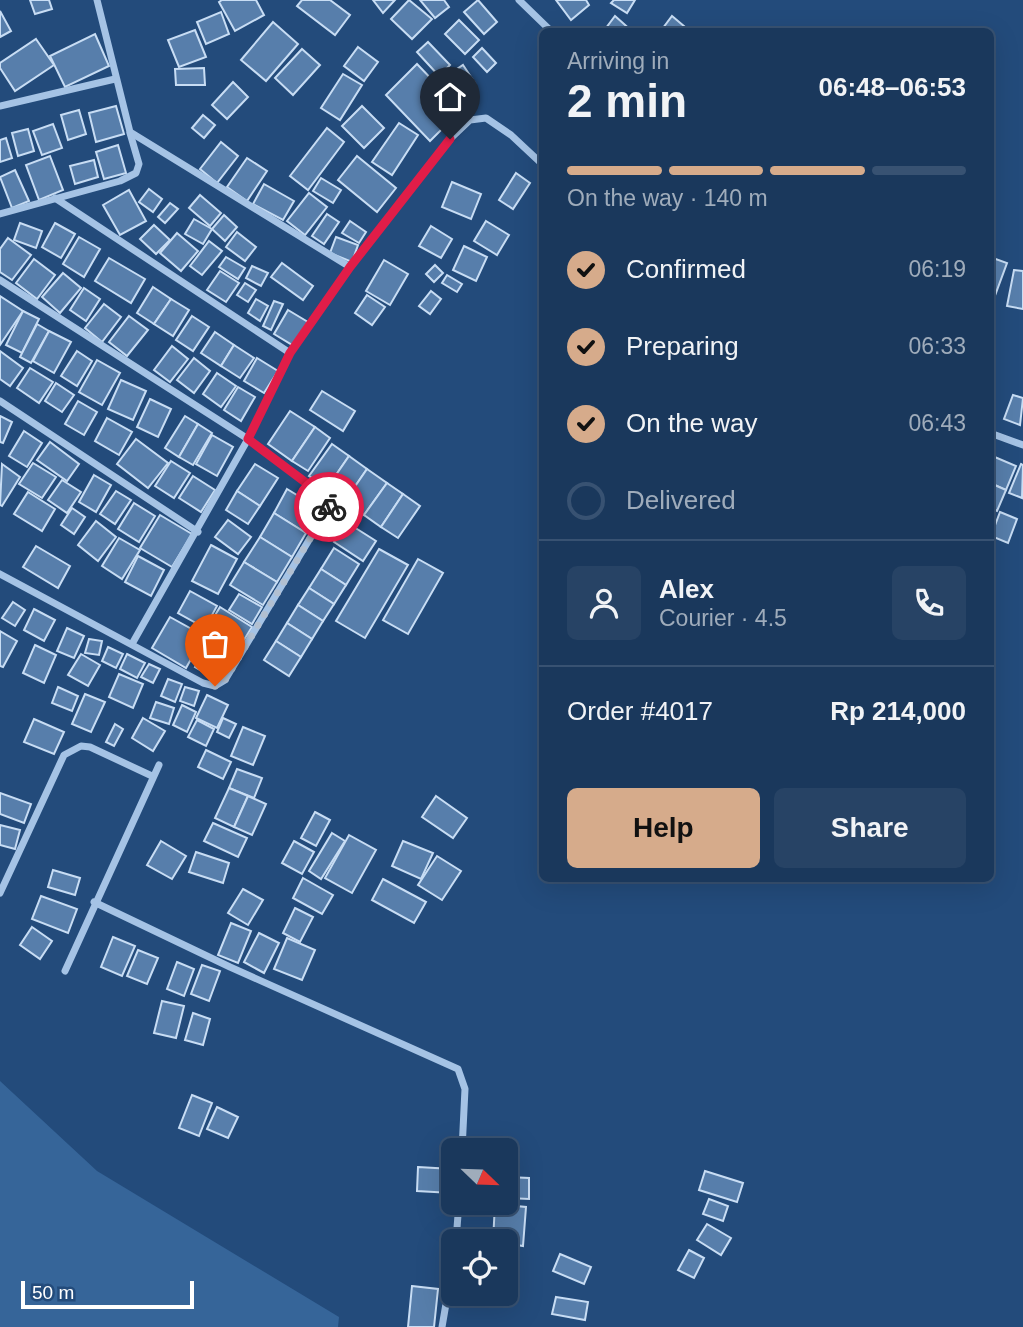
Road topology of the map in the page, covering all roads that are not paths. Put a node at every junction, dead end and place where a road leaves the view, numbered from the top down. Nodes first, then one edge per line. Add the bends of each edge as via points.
1 (97, 0) edge
2 (519, 0) edge
3 (548, 28) edge
4 (115, 79) junction
5 (0, 106) edge
6 (130, 132) junction
7 (539, 161) edge
8 (55, 198) junction
9 (0, 214) edge
10 (350, 267) junction
11 (0, 280) edge
12 (290, 353) junction
13 (0, 401) edge
14 (994, 435) edge
15 (248, 439) junction
16 (1023, 446) edge
17 (198, 532) junction
18 (0, 574) edge
19 (132, 643) junction
20 (159, 765) dead end
21 (152, 776) junction
22 (0, 893) edge
23 (94, 902) junction
24 (65, 971) dead end
25 (463, 1138) edge
26 (446, 1306) edge
27 (442, 1327) edge

1 - 4 street
2 - 3 street
4 - 5 street
4 - 6 street
6 - 8 street via 139,164 136,173
6 - 10 street
7 - 10 street via 495,122 479,117 470,120
8 - 9 street
8 - 12 street
10 - 12 street
11 - 15 street
12 - 15 street
13 - 17 street
14 - 16 street
15 - 17 street
15 - 19 street via 325,497 328,512 220,685 203,683
17 - 19 street
18 - 19 street
20 - 21 street
21 - 22 street via 90,747 81,746 64,755
21 - 23 street
23 - 24 street
23 - 25 street via 458,1069 465,1089
26 - 27 street

